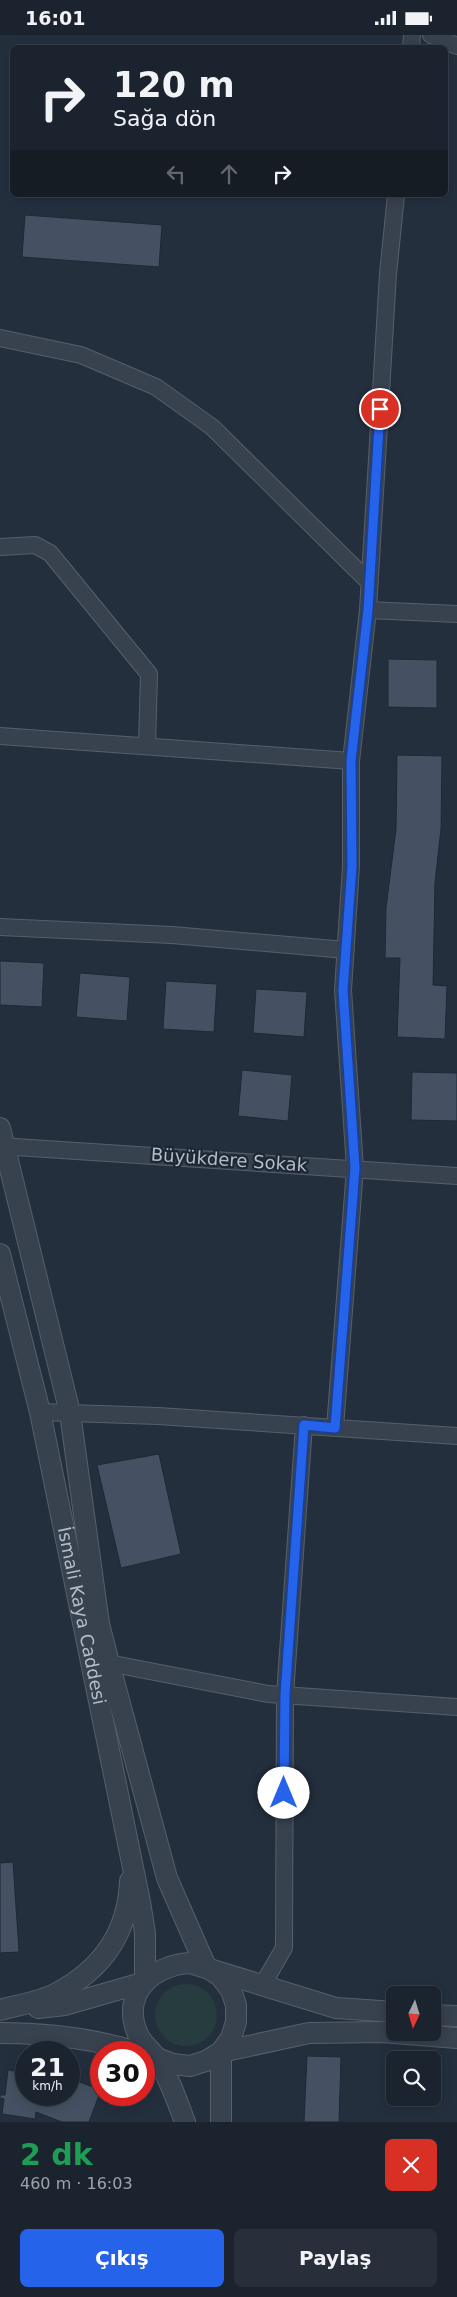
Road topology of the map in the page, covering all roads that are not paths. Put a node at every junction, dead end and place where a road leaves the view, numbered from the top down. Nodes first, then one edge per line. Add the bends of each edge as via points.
1 (431, 35) edge
2 (457, 46) edge
3 (396, 197) edge
4 (0, 337) edge
5 (0, 547) edge
6 (370, 583) junction
7 (368, 610) junction
8 (457, 614) edge
9 (0, 736) edge
10 (147, 746) junction
11 (351, 761) junction
12 (0, 927) edge
13 (346, 950) junction
14 (1, 1140) edge
15 (355, 1168) junction
16 (457, 1176) edge
17 (0, 1254) edge
18 (6, 1298) edge
19 (40, 1412) junction
20 (70, 1413) junction
21 (304, 1425) junction
22 (335, 1428) junction
23 (457, 1436) edge
24 (100, 1661) junction
25 (285, 1695) junction
26 (457, 1707) edge
27 (131, 1854) junction
28 (206, 1967) junction
29 (144, 1981) junction
30 (263, 1984) junction
31 (0, 2011) edge
32 (386, 2011) edge
33 (441, 2015) edge
34 (457, 2016) edge
35 (0, 2033) edge
36 (457, 2038) edge
37 (141, 2041) edge
38 (90, 2042) edge
39 (220, 2052) junction
40 (155, 2057) edge
41 (155, 2068) edge
42 (185, 2122) edge
43 (221, 2122) edge

1 - 2 street
3 - 6 street via 388,275
4 - 6 street via 81,355 156,387 212,427
5 - 10 street via 36,545 50,553 149,674
6 - 7 street
7 - 8 street
7 - 11 street
9 - 10 street
10 - 11 street
11 - 13 street via 352,866
12 - 13 street via 172,935
13 - 15 street via 343,990
14 - 15 street, Büyükdere Sokak
14 - 20 street
15 - 16 street, Büyükdere Sokak
15 - 22 street
17 - 18 street, İsmali Kaya Caddesi
18 - 19 street, İsmali Kaya Caddesi
19 - 20 street
19 - 24 street, İsmali Kaya Caddesi
20 - 21 street
20 - 24 street via 99,1624
21 - 22 street
21 - 25 street
22 - 23 street
24 - 25 street
24 - 27 street, İsmali Kaya Caddesi
24 - 28 street via 167,1878
25 - 26 street
25 - 30 street via 284,1948
27 - 29 street, İsmali Kaya Caddesi via 145,1933
27 - 31 street via 129,1903 121,1930 95,1966 54,1994
28 - 29 street via 190,1963 173,1964
28 - 30 street
28 - 39 street via 220,1976 236,2005 236,2022 231,2038
29 - 31 street via 65,2005
29 - 37 street via 136,1997 133,2014
30 - 32 street via 336,2008
33 - 34 street
35 - 38 street via 28,2033
36 - 39 street via 309,2033
39 - 40 street via 206,2061 190,2065 173,2064
39 - 43 street
41 - 42 street

